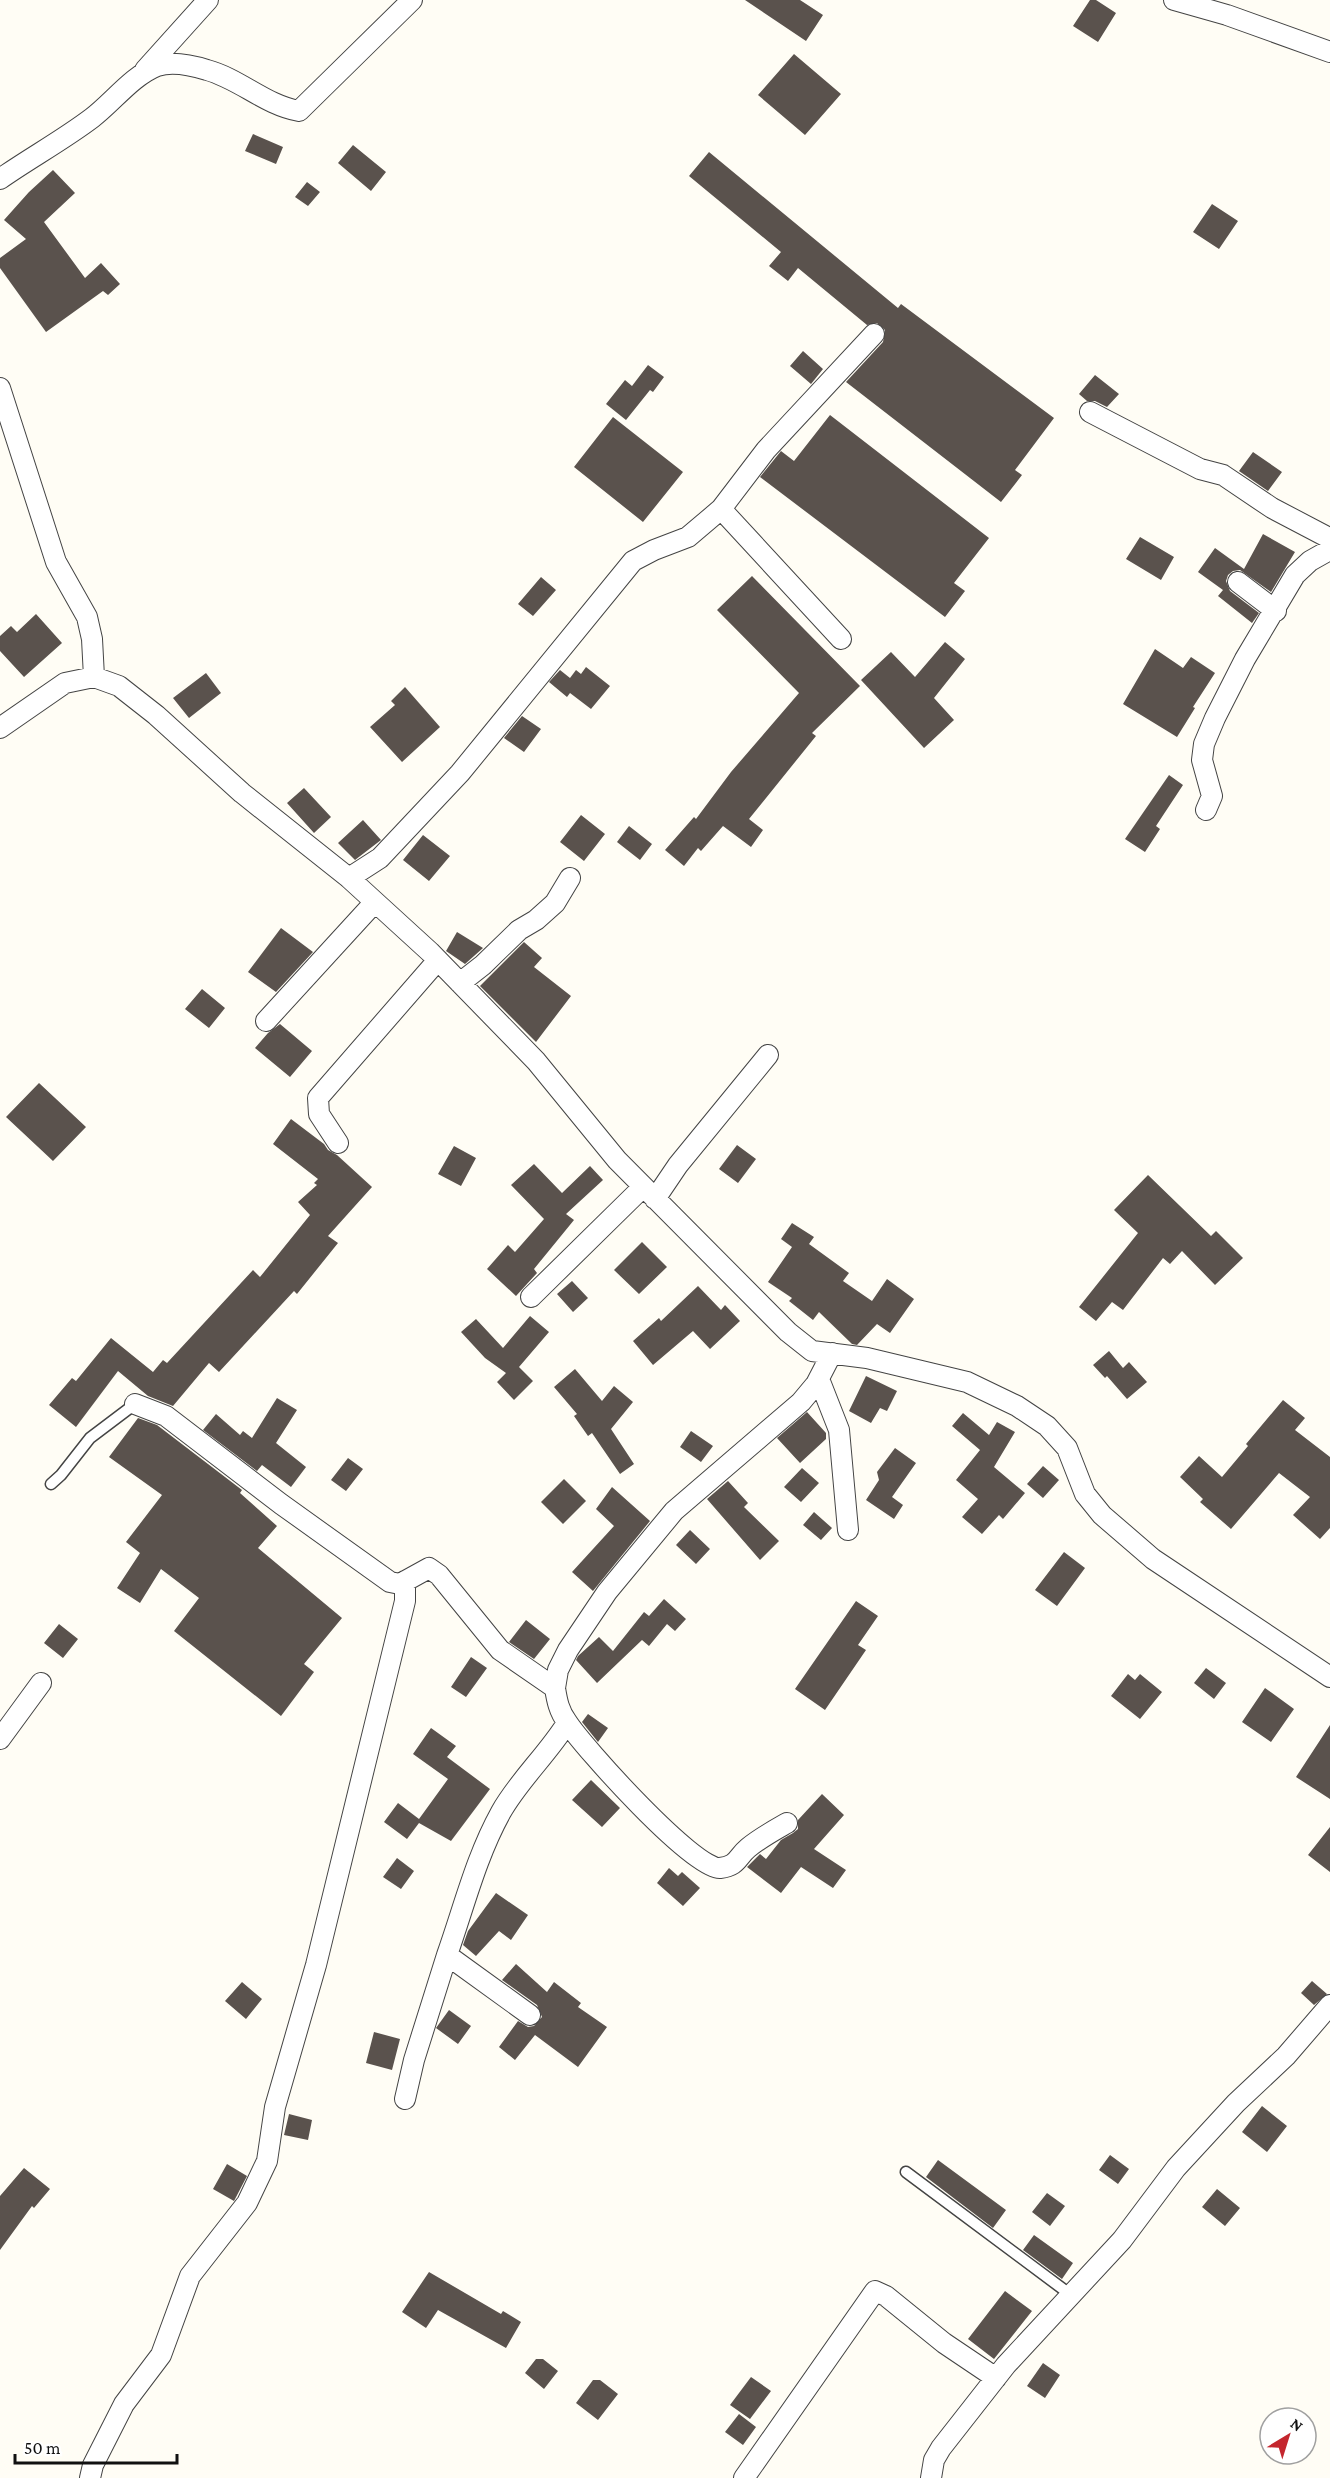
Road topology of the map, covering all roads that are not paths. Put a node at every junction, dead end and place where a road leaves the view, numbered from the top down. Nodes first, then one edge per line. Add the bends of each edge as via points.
1 (208, 0) edge
2 (412, 0) edge
3 (1174, 0) edge
4 (1330, 52) edge
5 (141, 75) junction
6 (0, 179) edge
7 (874, 334) dead end
8 (0, 388) edge
9 (1090, 412) dead end
10 (722, 509) junction
11 (1329, 548) edge
12 (1238, 582) dead end
13 (1276, 611) junction
14 (841, 639) dead end
15 (94, 677) junction
16 (0, 728) edge
17 (1206, 810) dead end
18 (349, 878) junction
19 (570, 878) dead end
20 (374, 903) junction
21 (438, 960) junction
22 (460, 983) junction
23 (266, 1021) dead end
24 (768, 1055) dead end
25 (338, 1143) dead end
26 (649, 1193) junction
27 (531, 1297) dead end
28 (832, 1353) junction
29 (819, 1378) junction
30 (135, 1404) joint
31 (51, 1484) dead end
32 (848, 1530) dead end
33 (405, 1581) junction
34 (1330, 1677) edge
35 (41, 1683) dead end
36 (555, 1688) junction
37 (567, 1723) junction
38 (0, 1739) edge
39 (787, 1823) dead end
40 (447, 1955) junction
41 (1330, 2005) edge
42 (530, 2015) dead end
43 (405, 2099) dead end
44 (906, 2172) dead end
45 (1071, 2295) junction
46 (996, 2378) junction
47 (90, 2478) edge
48 (744, 2478) edge
49 (931, 2478) edge

1 - 5 street
2 - 5 street via 299,111 268,102 209,70 182,64 158,66
3 - 4 street
5 - 6 street via 86,123
7 - 10 street via 766,450
8 - 15 street via 56,562 87,617
9 - 11 street via 1200,469 1223,475
10 - 14 street
10 - 18 street via 688,537 633,561 460,773 380,858
11 - 13 street via 1295,575
12 - 13 street
13 - 17 street via 1245,659 1204,744 1202,760 1212,796
15 - 16 street via 66,682
15 - 18 street via 119,686 156,715 242,793
18 - 20 street
19 - 22 street via 555,903
20 - 21 street
20 - 23 street
21 - 22 street
21 - 25 street via 318,1098 319,1114
22 - 26 street via 536,1061
24 - 26 street via 678,1165
26 - 27 street
26 - 28 street via 788,1332 812,1351
28 - 29 street
28 - 34 street via 967,1382 1017,1406 1047,1426 1067,1448 1085,1494 1111,1523 1153,1559
29 - 32 street via 839,1430
29 - 36 street via 801,1402 674,1511 606,1592 568,1650
30 - 31 lane via 90,1438
30 - 33 street via 166,1416 390,1582
33 - 36 street via 429,1568 439,1575 500,1650
33 - 47 street via 405,1601 316,1965 275,2107 267,2161 247,2202 190,2276 161,2355 124,2404
35 - 38 street
36 - 37 street via 557,1705
37 - 39 street via 637,1801 705,1864 718,1869 737,1863 746,1849
37 - 40 street via 501,1812
40 - 42 street
40 - 43 street
41 - 45 street via 1286,2056 1176,2168 1122,2240
44 - 45 lane
45 - 46 street
46 - 48 street via 944,2343 886,2295 875,2291
46 - 49 street via 941,2448

